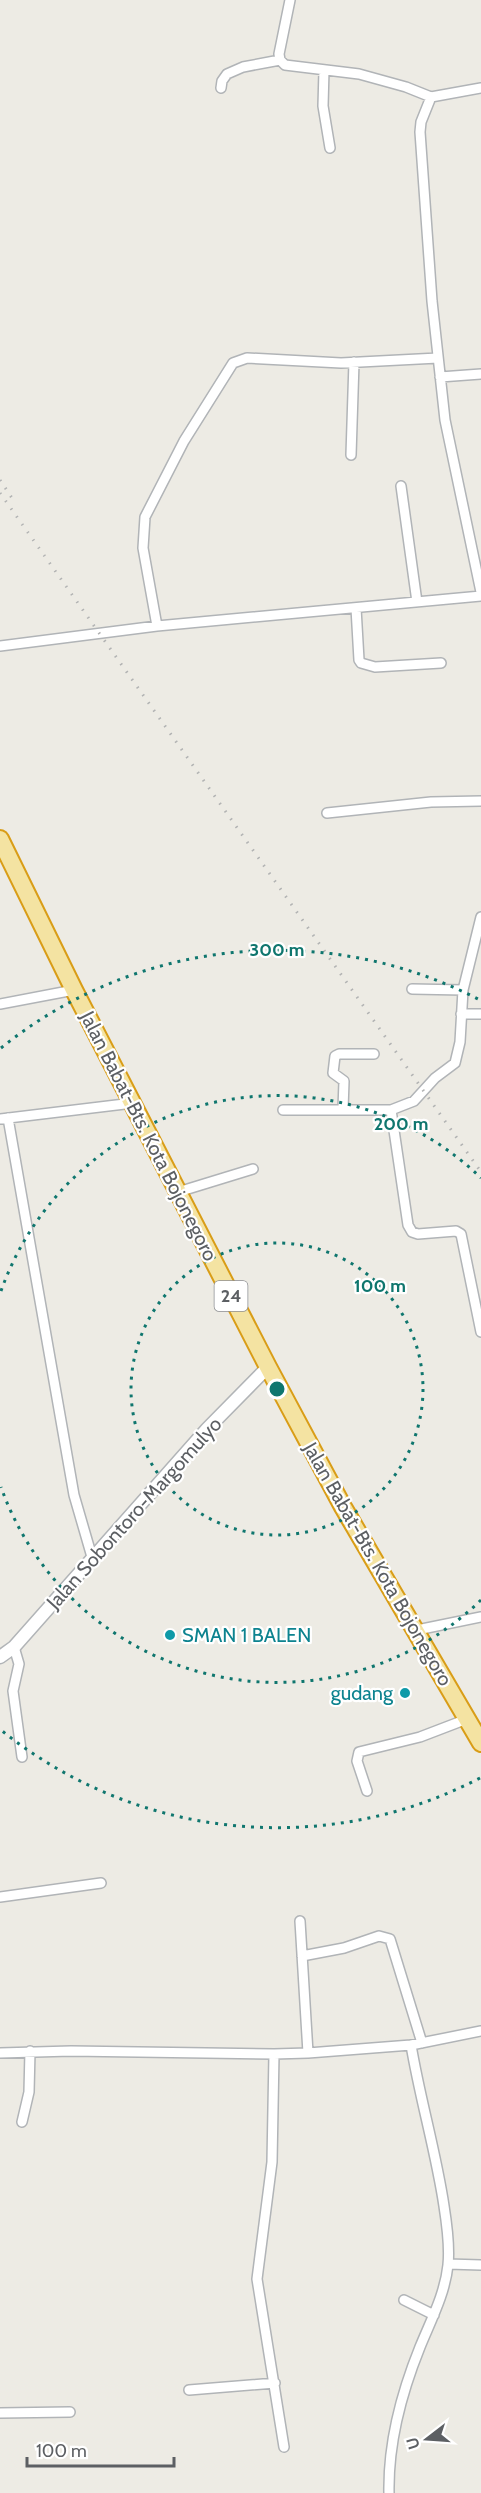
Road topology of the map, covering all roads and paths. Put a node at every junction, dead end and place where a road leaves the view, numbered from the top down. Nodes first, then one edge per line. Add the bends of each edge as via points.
1 (290, 0) edge
2 (280, 60) junction
3 (324, 70) junction
4 (220, 88) dead end
5 (481, 88) edge
6 (431, 97) junction
7 (330, 148) dead end
8 (438, 358) junction
9 (354, 362) junction
10 (481, 374) edge
11 (440, 377) junction
12 (351, 455) dead end
13 (401, 486) dead end
14 (481, 594) edge
15 (417, 602) junction
16 (356, 608) junction
17 (157, 626) junction
18 (0, 646) edge
19 (441, 663) dead end
20 (481, 801) edge
21 (327, 813) dead end
22 (0, 839) edge
23 (481, 917) edge
24 (412, 988) dead end
25 (74, 990) junction
26 (463, 990) junction
27 (0, 1004) edge
28 (461, 1014) junction
29 (481, 1014) edge
30 (374, 1053) dead end
31 (132, 1103) junction
32 (343, 1109) junction
33 (283, 1110) dead end
34 (392, 1110) junction
35 (4, 1118) edge
36 (253, 1169) dead end
37 (178, 1192) junction
38 (481, 1332) edge
39 (268, 1367) junction
40 (92, 1557) junction
41 (481, 1617) edge
42 (417, 1630) junction
43 (14, 1647) junction
44 (0, 1657) edge
45 (467, 1719) junction
46 (481, 1743) edge
47 (22, 1757) dead end
48 (367, 1791) dead end
49 (101, 1883) dead end
50 (0, 1897) edge
51 (300, 1921) dead end
52 (302, 1956) junction
53 (481, 2031) edge
54 (422, 2043) junction
55 (411, 2045) junction
56 (30, 2051) junction
57 (0, 2053) edge
58 (308, 2053) junction
59 (273, 2054) junction
60 (22, 2122) dead end
61 (448, 2264) junction
62 (481, 2265) edge
63 (404, 2300) dead end
64 (434, 2315) junction
65 (274, 2383) junction
66 (189, 2390) dead end
67 (70, 2412) dead end
68 (0, 2413) edge
69 (284, 2446) dead end
70 (389, 2493) edge

1 - 2 street
2 - 3 street via 285,65
2 - 4 street via 235,70
3 - 6 street via 380,79
3 - 7 street via 323,106
5 - 6 street
6 - 8 street via 420,132
8 - 9 street
8 - 11 street
9 - 12 street
9 - 17 street via 247,358 233,363 184,441 145,517 143,548
10 - 11 street
11 - 14 street via 450,447
13 - 15 street
14 - 15 street
15 - 16 street
16 - 17 street
16 - 19 street via 361,663 375,667
17 - 18 street
20 - 21 street
22 - 25 highway, Jalan Babat-Bts. Kota Bojonegoro / 24
23 - 26 street
24 - 26 street
25 - 27 street
25 - 31 highway, Jalan Babat-Bts. Kota Bojonegoro / 24
26 - 28 street
28 - 29 street
28 - 34 street via 456,1063 414,1101
30 - 32 street via 335,1056 333,1073 344,1081
31 - 35 street
31 - 37 highway, Jalan Babat-Bts. Kota Bojonegoro / 24
32 - 33 street
32 - 34 street
34 - 38 street via 408,1225 418,1234 461,1234
35 - 40 street via 74,1495
36 - 37 street
37 - 39 highway, Jalan Babat-Bts. Kota Bojonegoro / 24
39 - 40 street, Jalan Sobontoro-Margomulyo
39 - 42 highway, Jalan Babat-Bts. Kota Bojonegoro / 24 via 343,1507
40 - 43 street, Jalan Sobontoro-Margomulyo
41 - 42 street
42 - 45 highway, Jalan Babat-Bts. Kota Bojonegoro / 24
43 - 44 street, Jalan Sobontoro-Margomulyo
43 - 47 street via 19,1664 13,1691
45 - 46 highway, Jalan Babat-Bts. Kota Bojonegoro / 24
45 - 48 street via 420,1737 359,1752 357,1761
49 - 50 street
51 - 52 street
52 - 54 street via 379,1936 390,1939
52 - 58 street
53 - 54 street
54 - 55 street
55 - 58 street
55 - 61 street via 442,2191
56 - 57 street
56 - 59 street
56 - 60 street
58 - 59 street
59 - 65 street via 272,2162 256,2279
61 - 62 street
61 - 64 street
63 - 64 street
64 - 70 street via 398,2413
65 - 66 street
65 - 69 street
67 - 68 street

